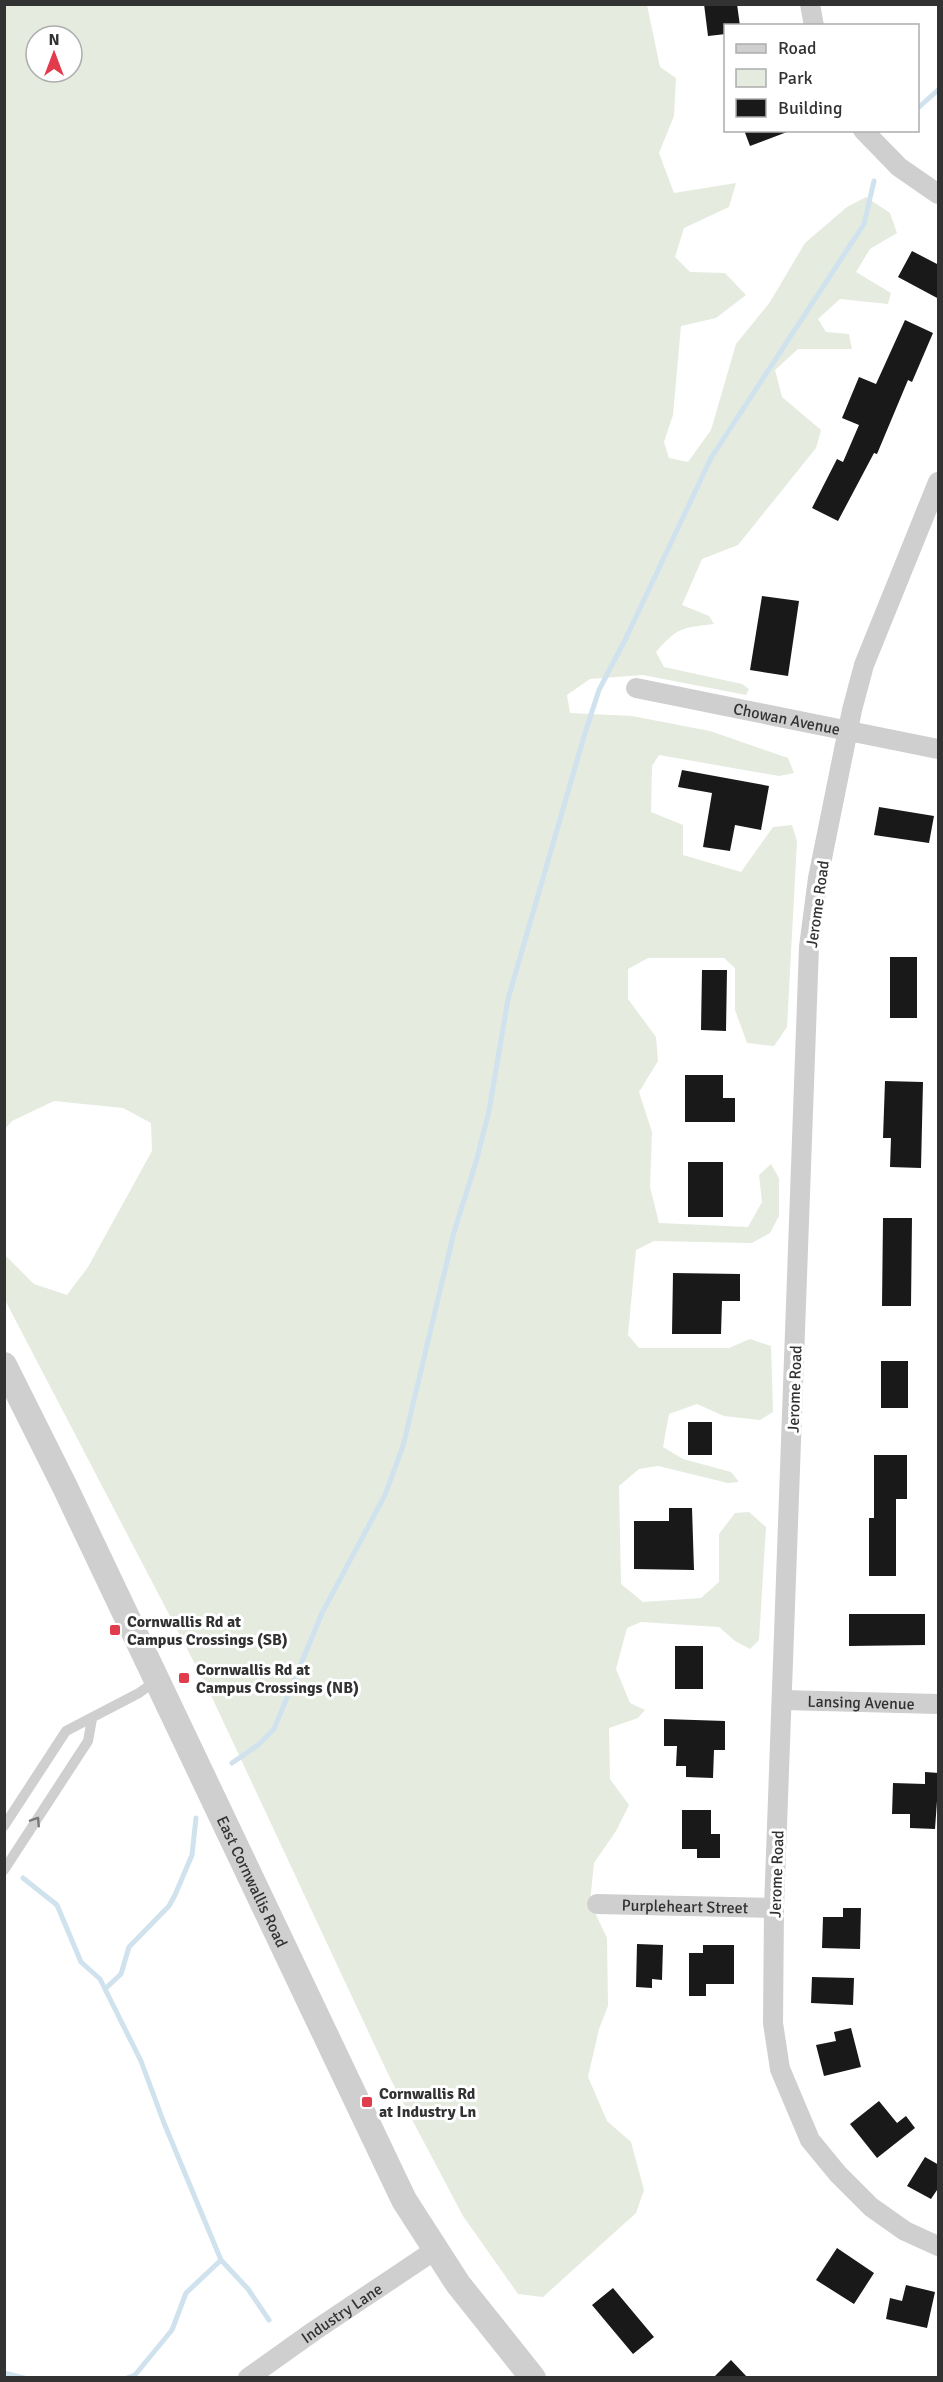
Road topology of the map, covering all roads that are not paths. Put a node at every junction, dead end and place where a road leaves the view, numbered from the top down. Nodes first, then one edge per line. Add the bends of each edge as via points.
1 (810, 4) edge
2 (814, 24) edge
3 (865, 132) edge
4 (939, 194) edge
5 (939, 482) edge
6 (636, 688) dead end
7 (848, 731) junction
8 (939, 749) edge
9 (7, 1377) edge
10 (157, 1680) junction
11 (783, 1700) junction
12 (939, 1704) edge
13 (92, 1719) junction
14 (4, 1826) edge
15 (4, 1870) edge
16 (597, 1904) dead end
17 (774, 1908) junction
18 (939, 2246) edge
19 (435, 2250) junction
20 (248, 2378) edge
21 (533, 2378) edge

1 - 2 street
3 - 4 street via 899,167
5 - 7 street, Jerome Road via 864,665
6 - 7 street, Chowan Avenue
7 - 8 street, Chowan Avenue
7 - 11 street, Jerome Road via 818,878 809,947
9 - 10 street, East Cornwallis Road
10 - 13 lane
10 - 19 street, East Cornwallis Road via 383,2158
11 - 12 street, Lansing Avenue
11 - 17 street, Jerome Road
13 - 14 lane via 66,1731
15 -> 13 lane via 88,1741
16 - 17 street, Purpleheart Street
17 - 18 street, Jerome Road via 773,2023 780,2069 810,2140 871,2207 905,2231
19 - 20 street, Industry Lane
19 - 21 street, East Cornwallis Road

